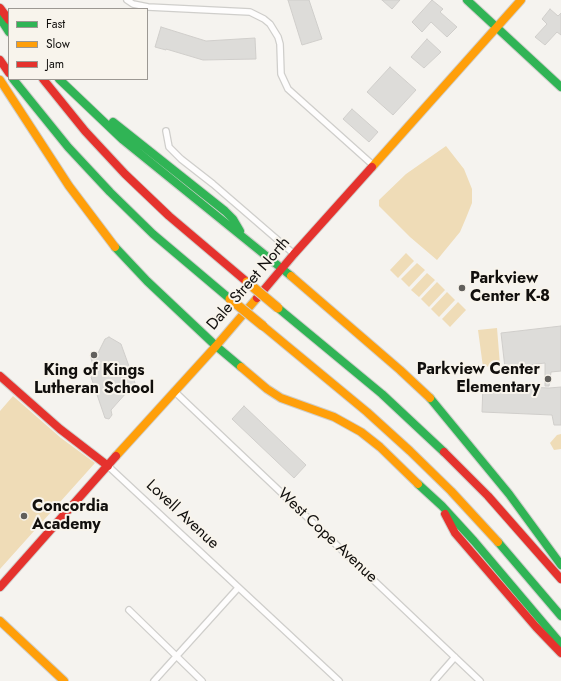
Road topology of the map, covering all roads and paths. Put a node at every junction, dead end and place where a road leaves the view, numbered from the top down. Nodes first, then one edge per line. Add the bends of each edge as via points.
1 (127, 0) edge
2 (467, 0) edge
3 (521, 0) edge
4 (0, 8) edge
5 (0, 18) edge
6 (8, 19) edge
7 (497, 26) junction
8 (8, 30) edge
9 (0, 60) edge
10 (8, 72) edge
11 (0, 80) edge
12 (14, 80) edge
13 (44, 80) edge
14 (60, 80) edge
15 (561, 87) edge
16 (166, 131) dead end
17 (374, 166) junction
18 (294, 254) junction
19 (283, 269) junction
20 (216, 346) junction
21 (0, 376) edge
22 (174, 391) junction
23 (108, 466) junction
24 (442, 506) junction
25 (561, 565) edge
26 (561, 579) edge
27 (0, 587) edge
28 (238, 588) junction
29 (129, 610) dead end
30 (561, 616) edge
31 (0, 621) edge
32 (561, 644) edge
33 (561, 653) edge
34 (176, 656) junction
35 (455, 658) junction
36 (64, 681) edge
37 (154, 681) edge
38 (202, 681) edge
39 (339, 681) edge
40 (434, 681) edge
41 (480, 681) edge

1 - 17 street via 148,7 250,12 264,19 278,37 281,74 288,89
2 - 7 main road
3 - 7 main road, Dale Street North
4 - 6 main road
5 - 8 main road
7 - 15 main road
7 - 17 main road, Dale Street North
9 - 10 main road
11 - 20 main road via 69,186 117,250 146,281
12 - 30 main road, bridge via 68,147 110,192 153,234 367,412 410,451 493,536
13 - 26 main road, bridge via 85,131 125,174 169,216 382,394 426,434 488,496
14 - 19 main road via 225,211 244,238
16 - 18 street via 169,147 181,159
17 - 18 main road, Dale Street North
18 - 19 main road, Dale Street North
19 - 20 main road, Dale Street North
19 - 25 main road via 433,401 509,494
20 - 22 main road, Dale Street North
20 - 24 main road via 274,395 334,417 370,438
21 - 23 main road, Lovell Avenue via 60,429
22 - 23 main road, Dale Street North
22 - 35 street, West Cope Avenue
23 - 27 main road, Dale Street North
23 - 28 street, Lovell Avenue
24 - 32 main road via 491,559
24 - 33 main road via 455,533
28 - 34 street
28 - 39 street, Lovell Avenue
29 - 34 street
31 - 36 main road
34 - 37 street
34 - 38 street
35 - 40 street
35 - 41 street, West Cope Avenue

